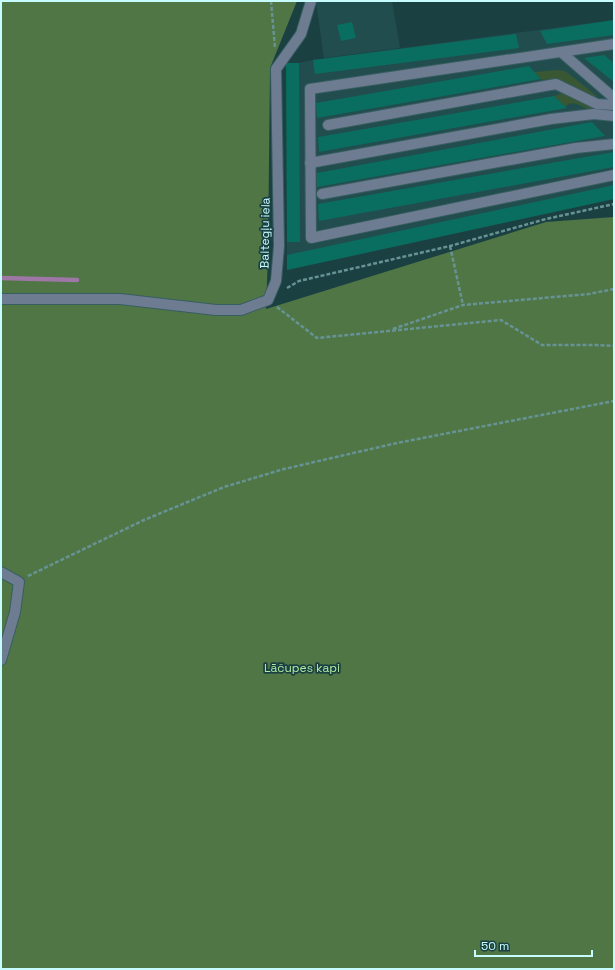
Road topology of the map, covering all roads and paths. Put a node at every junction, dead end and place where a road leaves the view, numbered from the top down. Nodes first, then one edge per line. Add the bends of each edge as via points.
1 (271, 1) edge
2 (311, 1) edge
3 (614, 44) edge
4 (561, 52) junction
5 (276, 69) junction
6 (614, 98) edge
7 (614, 105) edge
8 (614, 116) edge
9 (328, 125) dead end
10 (614, 144) edge
11 (310, 163) junction
12 (614, 175) edge
13 (322, 194) dead end
14 (614, 204) edge
15 (450, 246) junction
16 (286, 288) dead end
17 (614, 289) edge
18 (1, 299) edge
19 (268, 300) junction
20 (463, 306) junction
21 (388, 330) junction
22 (614, 346) edge
23 (614, 401) edge
24 (1, 572) edge
25 (20, 582) junction
26 (4, 639) edge
27 (1, 660) edge

1 - 5 path
2 - 5 street via 301,34
3 - 4 street
4 - 6 street
4 - 11 street via 310,89
5 - 19 street, Baltegļu iela via 279,246 276,281
7 - 9 street via 597,104 556,84
8 - 11 street via 594,114 551,120
10 - 13 street via 576,148
11 - 12 street via 311,238
14 - 15 path via 546,219
15 - 16 path via 299,281
15 - 20 path
17 - 20 path via 589,294
18 - 19 street via 120,299 216,310 241,310
19 - 21 path via 317,338
20 - 21 path
21 - 22 path via 501,320 542,345
23 - 25 path via 397,443 284,469 224,487 144,520 31,573
24 - 25 street
25 - 26 street via 15,612
26 - 27 street

